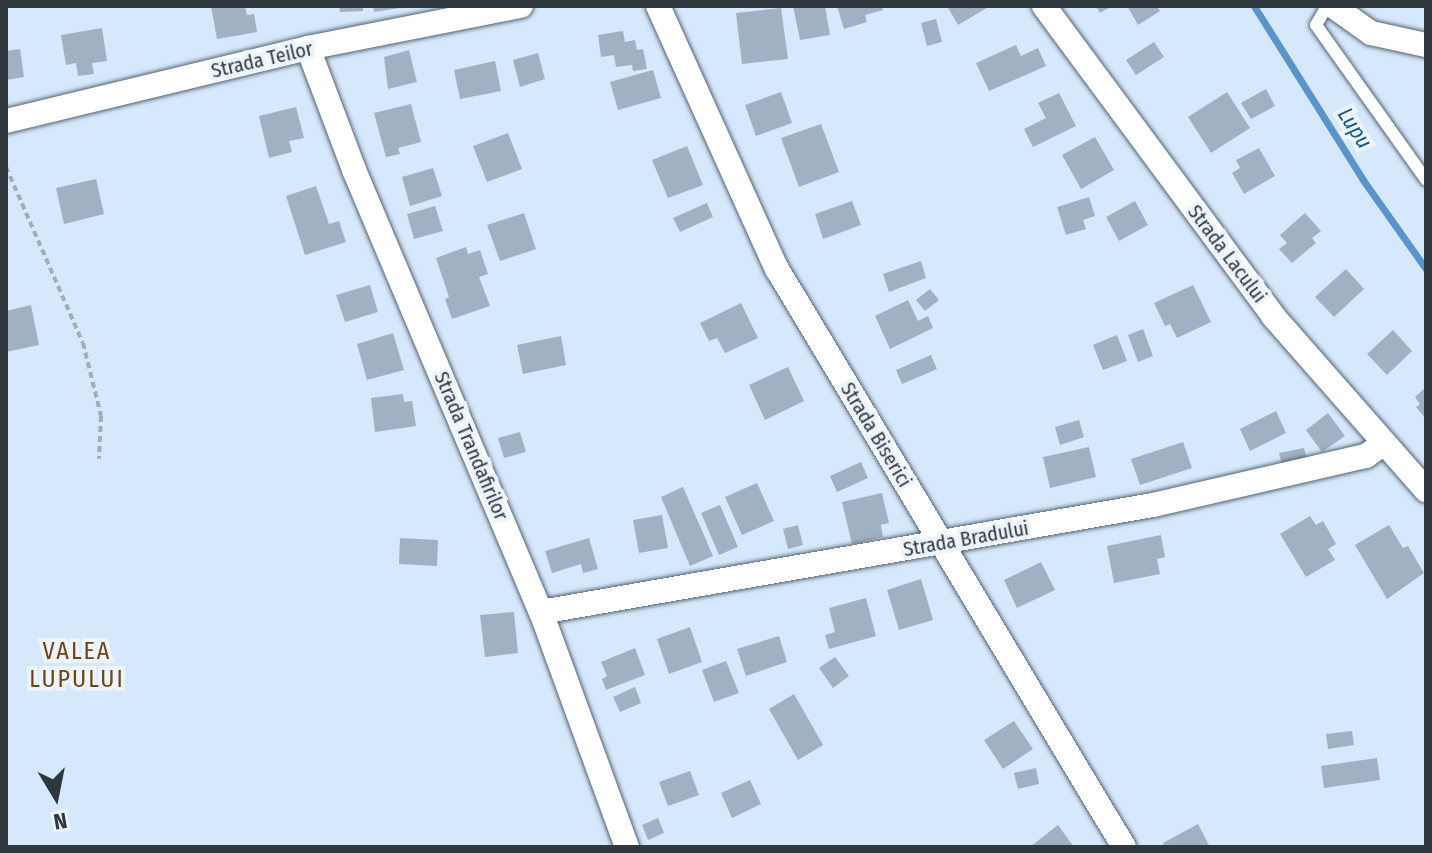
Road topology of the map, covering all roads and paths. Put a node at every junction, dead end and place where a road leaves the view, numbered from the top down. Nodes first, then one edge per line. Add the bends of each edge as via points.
1 (521, 6) edge
2 (658, 6) edge
3 (1044, 6) edge
4 (1330, 6) edge
5 (1426, 45) edge
6 (308, 48) junction
7 (6, 121) edge
8 (6, 167) edge
9 (1426, 180) edge
10 (1384, 443) junction
11 (99, 459) dead end
12 (1426, 490) edge
13 (941, 545) junction
14 (541, 612) junction
15 (627, 847) edge
16 (1124, 847) edge

1 - 6 street, Strada Teilor
2 - 13 street, Strada Biserici via 777,269
3 - 10 street, Strada Lacului via 1273,316
4 - 5 street via 1371,33
4 - 9 lane via 1316,25
6 - 7 street, Strada Teilor
6 - 14 street, Strada Trandafirilor via 354,170
8 - 11 path via 83,343 101,416
10 - 12 street, Strada Lacului
10 - 13 street, Strada Bradului via 1366,456 1153,505
13 - 14 street, Strada Bradului
13 - 16 street, Strada Biserici
14 - 15 street, Strada Trandafirilor

